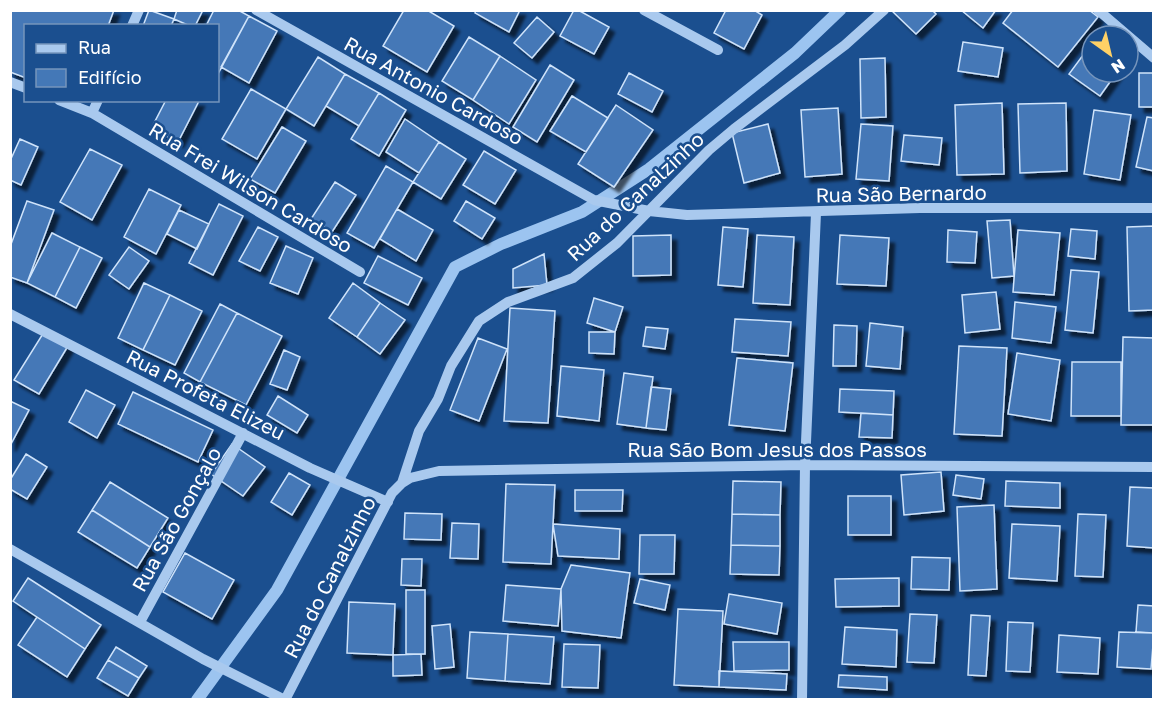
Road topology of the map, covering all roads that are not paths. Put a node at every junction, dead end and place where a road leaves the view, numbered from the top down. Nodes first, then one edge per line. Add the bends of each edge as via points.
1 (140, 10) edge
2 (256, 10) edge
3 (644, 10) edge
4 (884, 10) edge
5 (1098, 10) edge
6 (133, 24) edge
7 (718, 50) dead end
8 (1154, 58) edge
9 (64, 102) edge
10 (97, 102) edge
11 (92, 113) junction
12 (632, 208) joint
13 (1154, 208) edge
14 (649, 211) junction
15 (816, 213) junction
16 (360, 272) dead end
17 (10, 314) edge
18 (243, 434) junction
19 (805, 465) junction
20 (1154, 466) edge
21 (402, 483) junction
22 (387, 502) junction
23 (10, 549) edge
24 (140, 622) junction
25 (285, 699) edge
26 (802, 699) edge

1 - 6 street
2 - 12 street, Rua Antonio Cardoso via 594,200
3 - 7 street
4 - 14 street, Rua do Canalzinho via 845,45 734,129
5 - 8 street
9 - 11 street, Rua Frei Wilson Cardoso
10 - 11 street
11 - 16 street, Rua Frei Wilson Cardoso
12 - 14 street, Rua São Bernardo
13 - 15 street, Rua São Bernardo via 920,208
14 - 15 street, Rua São Bernardo via 687,215
14 - 21 street, Rua do Canalzinho via 573,278 507,302 479,321 451,366 419,431
15 - 19 street
17 - 18 street, Rua Profeta Elizeu
18 - 22 street, Rua Profeta Elizeu
18 - 24 street, Rua São Gonçalo
19 - 20 street, Rua São Bom Jesus dos Passos
19 - 21 street, Rua São Bom Jesus dos Passos via 439,471
19 - 26 street
21 - 22 street, Rua do Canalzinho
22 - 25 street, Rua do Canalzinho
23 - 24 street
24 - 25 street via 203,659

